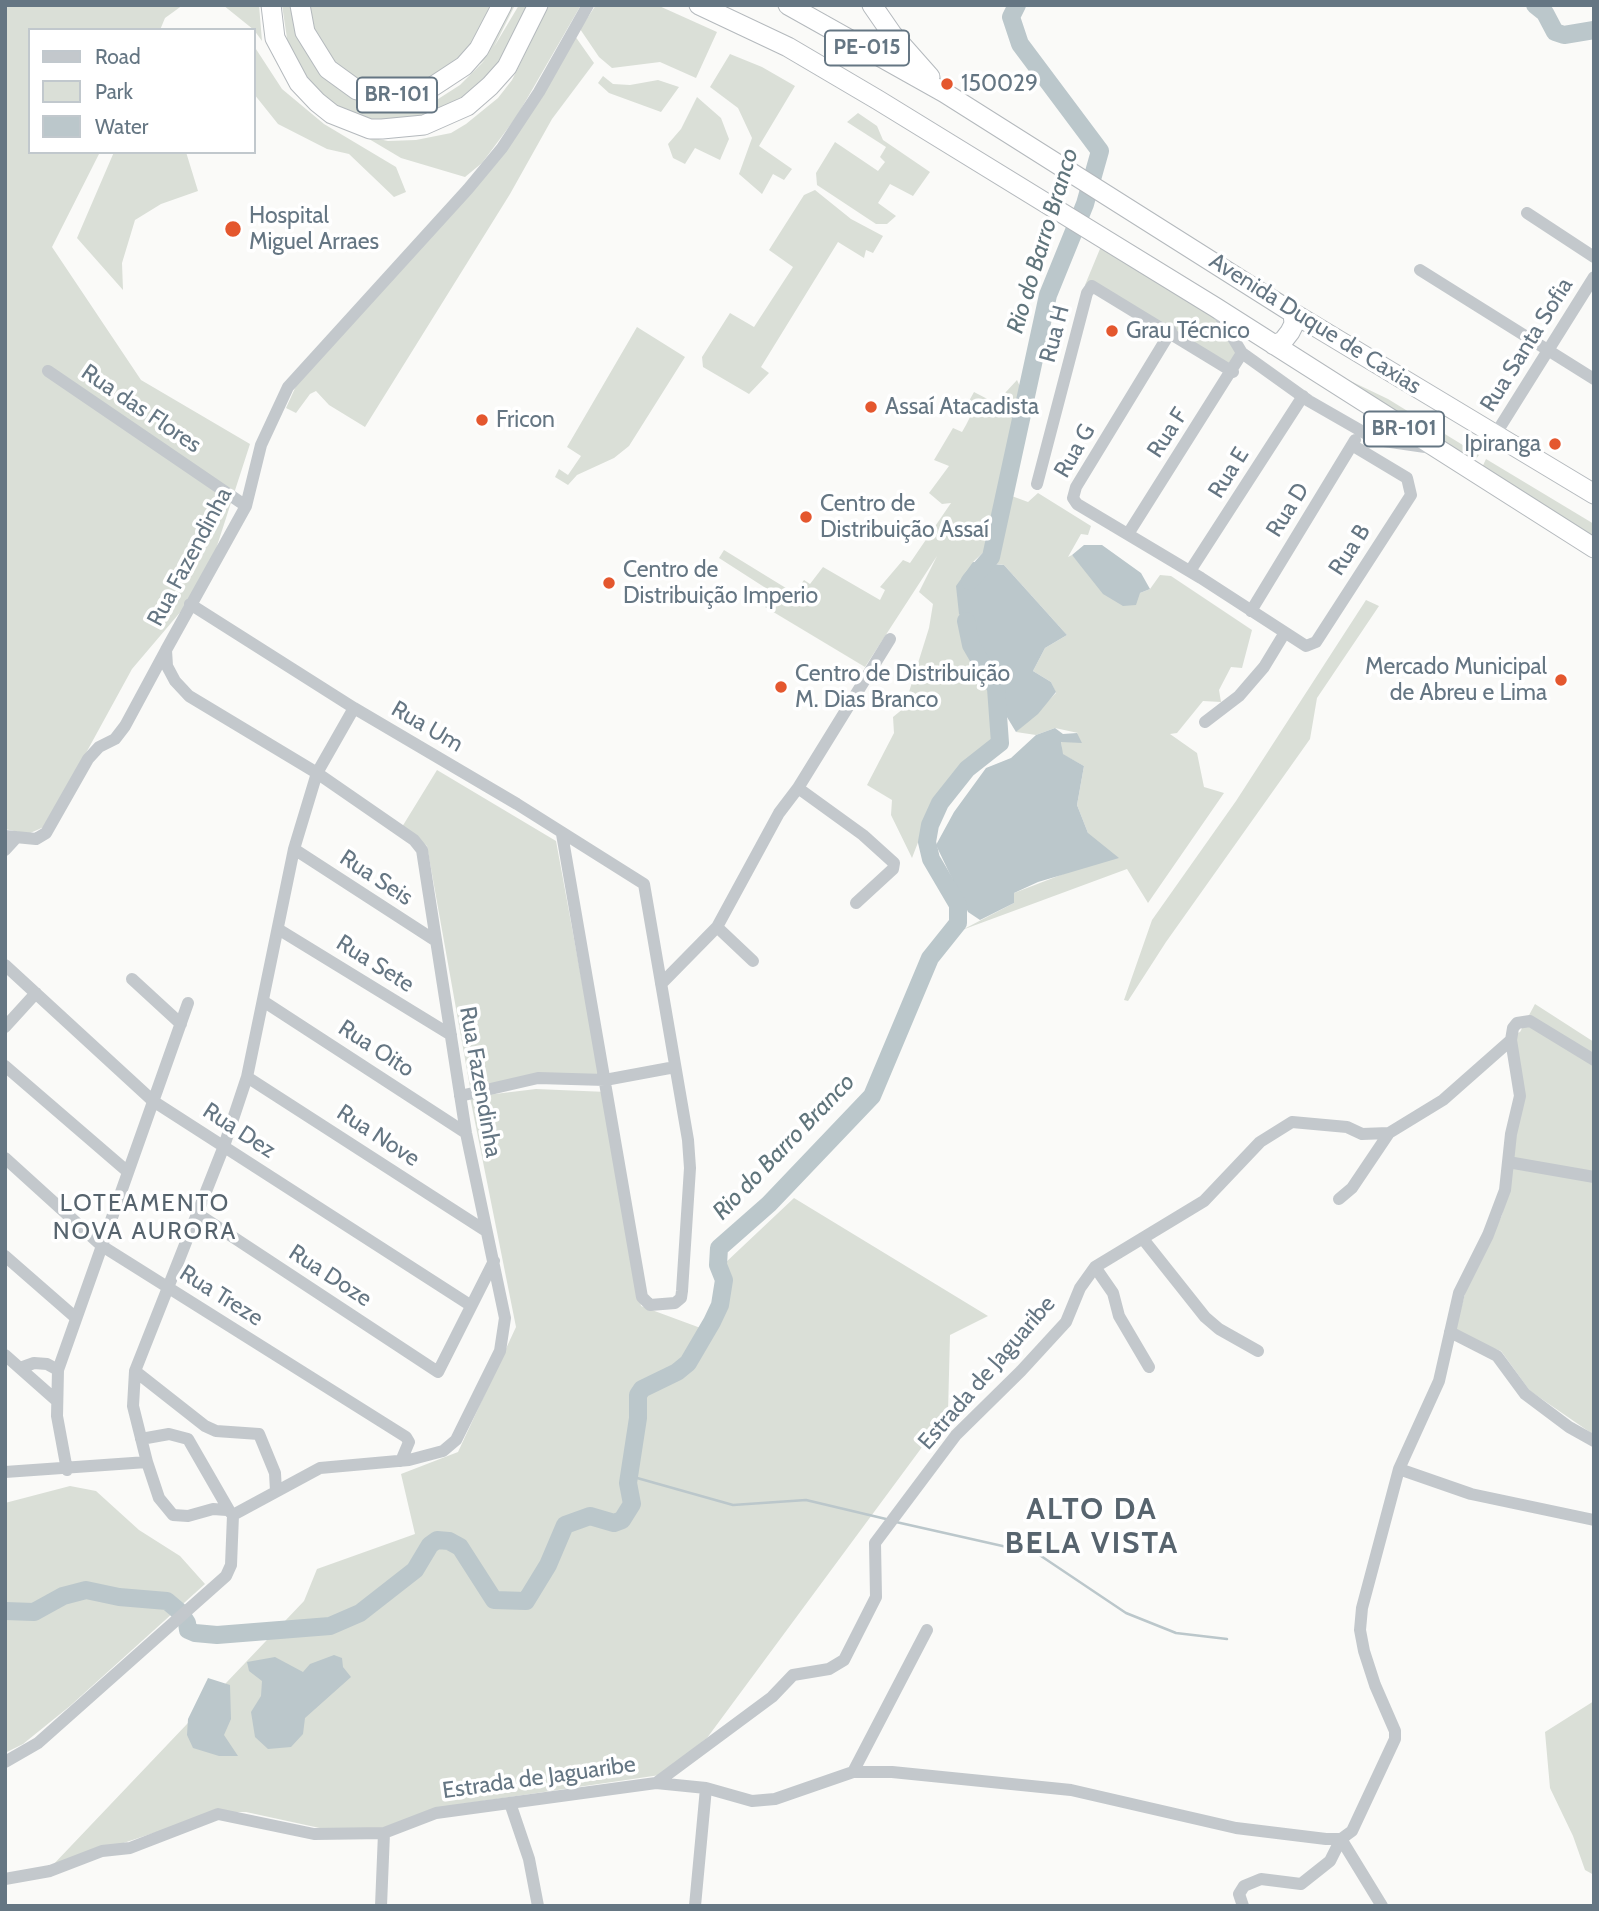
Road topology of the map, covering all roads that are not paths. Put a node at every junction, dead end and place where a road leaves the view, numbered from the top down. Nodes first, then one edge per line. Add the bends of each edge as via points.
1 (271, 5) edge
2 (300, 5) edge
3 (502, 5) edge
4 (538, 5) edge
5 (699, 5) edge
6 (788, 5) edge
7 (872, 5) edge
8 (584, 8) edge
9 (945, 93) junction
10 (1527, 213) dead end
11 (1594, 257) edge
12 (1420, 270) dead end
13 (1594, 277) edge
14 (1216, 307) junction
15 (1293, 313) junction
16 (1171, 331) junction
17 (1274, 345) junction
18 (1549, 350) junction
19 (1242, 353) junction
20 (48, 370) dead end
21 (1233, 372) junction
22 (1594, 379) edge
23 (1303, 396) junction
24 (1360, 431) junction
25 (1495, 435) junction
26 (1352, 445) junction
27 (1433, 448) junction
28 (1037, 484) dead end
29 (1594, 494) edge
30 (246, 506) junction
31 (1128, 534) junction
32 (1594, 548) edge
33 (1195, 574) junction
34 (190, 604) junction
35 (1251, 611) junction
36 (1284, 634) junction
37 (890, 639) dead end
38 (1316, 642) joint
39 (166, 650) junction
40 (354, 708) junction
41 (1205, 722) dead end
42 (317, 773) junction
43 (798, 788) junction
44 (562, 834) junction
45 (11, 837) edge
46 (294, 849) junction
47 (5, 850) edge
48 (856, 902) dead end
49 (717, 927) junction
50 (278, 929) junction
51 (436, 941) junction
52 (753, 961) dead end
53 (5, 965) edge
54 (132, 979) dead end
55 (661, 984) junction
56 (36, 993) junction
57 (263, 1001) junction
58 (188, 1003) dead end
59 (181, 1024) junction
60 (5, 1027) edge
61 (451, 1035) junction
62 (1511, 1040) junction
63 (1594, 1060) edge
64 (5, 1066) edge
65 (675, 1067) junction
66 (247, 1077) junction
67 (605, 1080) junction
68 (460, 1096) junction
69 (153, 1101) junction
70 (466, 1133) junction
71 (1389, 1133) junction
72 (224, 1146) junction
73 (5, 1158) edge
74 (1508, 1162) junction
75 (128, 1172) junction
76 (1594, 1177) edge
77 (1339, 1199) dead end
78 (198, 1214) junction
79 (486, 1231) junction
80 (1143, 1238) junction
81 (102, 1246) junction
82 (5, 1256) edge
83 (494, 1261) junction
84 (1095, 1266) junction
85 (169, 1289) junction
86 (470, 1305) junction
87 (76, 1318) junction
88 (1450, 1332) junction
89 (1258, 1351) dead end
90 (5, 1355) edge
91 (1149, 1367) dead end
92 (19, 1368) junction
93 (58, 1370) junction
94 (135, 1371) junction
95 (57, 1401) junction
96 (142, 1439) junction
97 (1594, 1441) edge
98 (401, 1461) junction
99 (147, 1462) junction
100 (67, 1469) junction
101 (1399, 1469) junction
102 (5, 1472) edge
103 (276, 1491) junction
104 (230, 1512) junction
105 (1594, 1520) edge
106 (927, 1630) dead end
107 (5, 1762) edge
108 (853, 1772) junction
109 (656, 1783) junction
110 (706, 1788) junction
111 (510, 1803) junction
112 (384, 1833) junction
113 (1340, 1839) junction
114 (5, 1879) edge
115 (381, 1906) edge
116 (538, 1906) edge
117 (695, 1906) edge
118 (1243, 1906) edge
119 (1382, 1906) edge

1 - 4 highway via 275,38 299,83 332,114 370,129 431,123 467,106 507,67
2 - 3 highway, BR-101 via 305,32 328,69 357,90 387,96 426,90 447,79 479,49
5 - 14 highway, Avenida Duque de Caxias / BR-101 via 788,47
6 - 9 highway, PE-015
7 - 9 highway, BR-101 via 908,54
8 - 30 street, Rua Fazendinha via 539,92 502,148 288,387 261,445
9 - 15 highway, Avenida Duque de Caxias / BR-101
10 - 11 street
12 - 18 street
13 - 18 street, Rua Santa Sofia
14 - 17 highway, Avenida Duque de Caxias / BR-101
14 - 19 street, BR-101
15 - 17 highway via 1290,332
15 - 25 highway, Avenida Duque de Caxias / BR-101
16 - 21 street
16 - 28 street, Rua H via 1092,286
16 - 31 street, Rua G via 1073,492 1077,504
17 - 27 highway, Avenida Duque de Caxias / BR-101
18 - 22 street
18 - 25 street, Rua Santa Sofia
19 - 21 street, Rua F
19 - 23 street, BR-101
20 - 30 street, Rua das Flores
21 - 31 street, Rua F
23 - 24 street, BR-101
23 - 33 street, Rua E
24 - 26 street, Rua D
24 - 27 street, BR-101 via 1377,440
25 - 29 highway, Avenida Duque de Caxias / BR-101
26 - 35 street, Rua D
26 - 38 street, Rua B / BR-101 via 1407,478 1411,495
27 - 32 highway, Avenida Duque de Caxias / BR-101
30 - 34 street, Rua Fazendinha
31 - 33 street, Rua G
33 - 35 street, Rua G
34 - 39 street, Rua Fazendinha
34 - 40 street, Rua Um
35 - 36 street, Rua G
36 - 38 street, Rua G via 1306,646
36 - 41 street via 1239,696
37 - 43 street
39 - 42 street, Rua Fazendinha via 174,681 189,696
39 - 45 street via 125,726 88,759 50,827 41,837
40 - 42 street
40 - 44 street, Rua Um
42 - 46 street
42 - 51 street, Rua Fazendinha via 422,850
43 - 48 street via 894,863
43 - 49 street via 779,813
44 - 55 street, Rua Um via 644,884
44 - 67 street
45 - 47 street
46 - 50 street
46 - 51 street, Rua Seis
49 - 52 street
49 - 55 street
50 - 57 street
50 - 61 street, Rua Sete
51 - 61 street, Rua Fazendinha
53 - 56 street, Rua Dez
54 - 59 street
55 - 65 street
56 - 60 street
56 - 69 street, Rua Dez
57 - 66 street
57 - 70 street, Rua Oito
58 - 59 street
59 - 69 street
61 - 68 street, Rua Fazendinha
62 - 63 street via 1517,1023 1530,1021
62 - 71 street via 1443,1100
62 - 74 street via 1520,1096
64 - 75 street
65 - 67 street
65 - 67 street via 690,1168 681,1298 665,1305 650,1306 642,1297
66 - 72 street
66 - 79 street, Rua Nove
67 - 68 street via 538,1078
68 - 70 street, Rua Fazendinha
69 - 72 street, Rua Dez
69 - 75 street
70 - 79 street, Rua Fazendinha
71 - 77 street via 1352,1188
71 - 80 street, Estrada de Jaguaribe via 1292,1122 1260,1142 1203,1201
72 - 78 street
72 - 86 street, Rua Dez
73 - 81 street, Rua Treze
74 - 76 street
74 - 88 street via 1498,1212 1459,1293
75 - 81 street
78 - 85 street
78 - 86 street, Rua Doze via 438,1372
79 - 83 street, Rua Fazendinha
80 - 84 street, Estrada de Jaguaribe
80 - 89 street via 1205,1317
81 - 85 street, Rua Treze
81 - 87 street
82 - 87 street
83 - 86 street
83 - 98 street, Rua Fazendinha via 505,1318 500,1351 456,1440 429,1458
84 - 91 street
84 - 109 street, Estrada de Jaguaribe via 1066,1322 956,1435 874,1543 876,1597 844,1660 829,1669 793,1675 772,1697
85 - 94 street
85 - 98 street, Rua Treze via 406,1437 409,1442
87 - 93 street
88 - 97 street via 1497,1356 1525,1394
88 - 101 street via 1439,1381
90 - 92 street
92 - 93 street via 34,1363
92 - 95 street
93 - 95 street
94 - 96 street via 133,1406
94 - 103 street via 205,1426 259,1434 275,1474
95 - 100 street
96 - 99 street
96 - 104 street via 169,1434 188,1439
98 - 103 street via 320,1468
99 - 100 street
99 - 104 street via 159,1498 173,1515 213,1509
100 - 102 street
101 - 105 street via 1471,1494
101 - 113 street via 1360,1630 1395,1739 1359,1820
103 - 104 street
104 - 107 street via 231,1565 226,1576 38,1743
106 - 108 street
108 - 110 street via 775,1799 752,1801
108 - 113 street via 1071,1790 1236,1828
109 - 110 street
109 - 111 street, Estrada de Jaguaribe
110 - 117 street
111 - 112 street, Estrada de Jaguaribe via 436,1813
111 - 116 street via 529,1859
112 - 114 street, Estrada de Jaguaribe via 314,1834 218,1814 130,1848 102,1851 50,1871
112 - 115 street
113 - 118 street via 1330,1861 1301,1884 1261,1879 1244,1886 1239,1894
113 - 119 street

